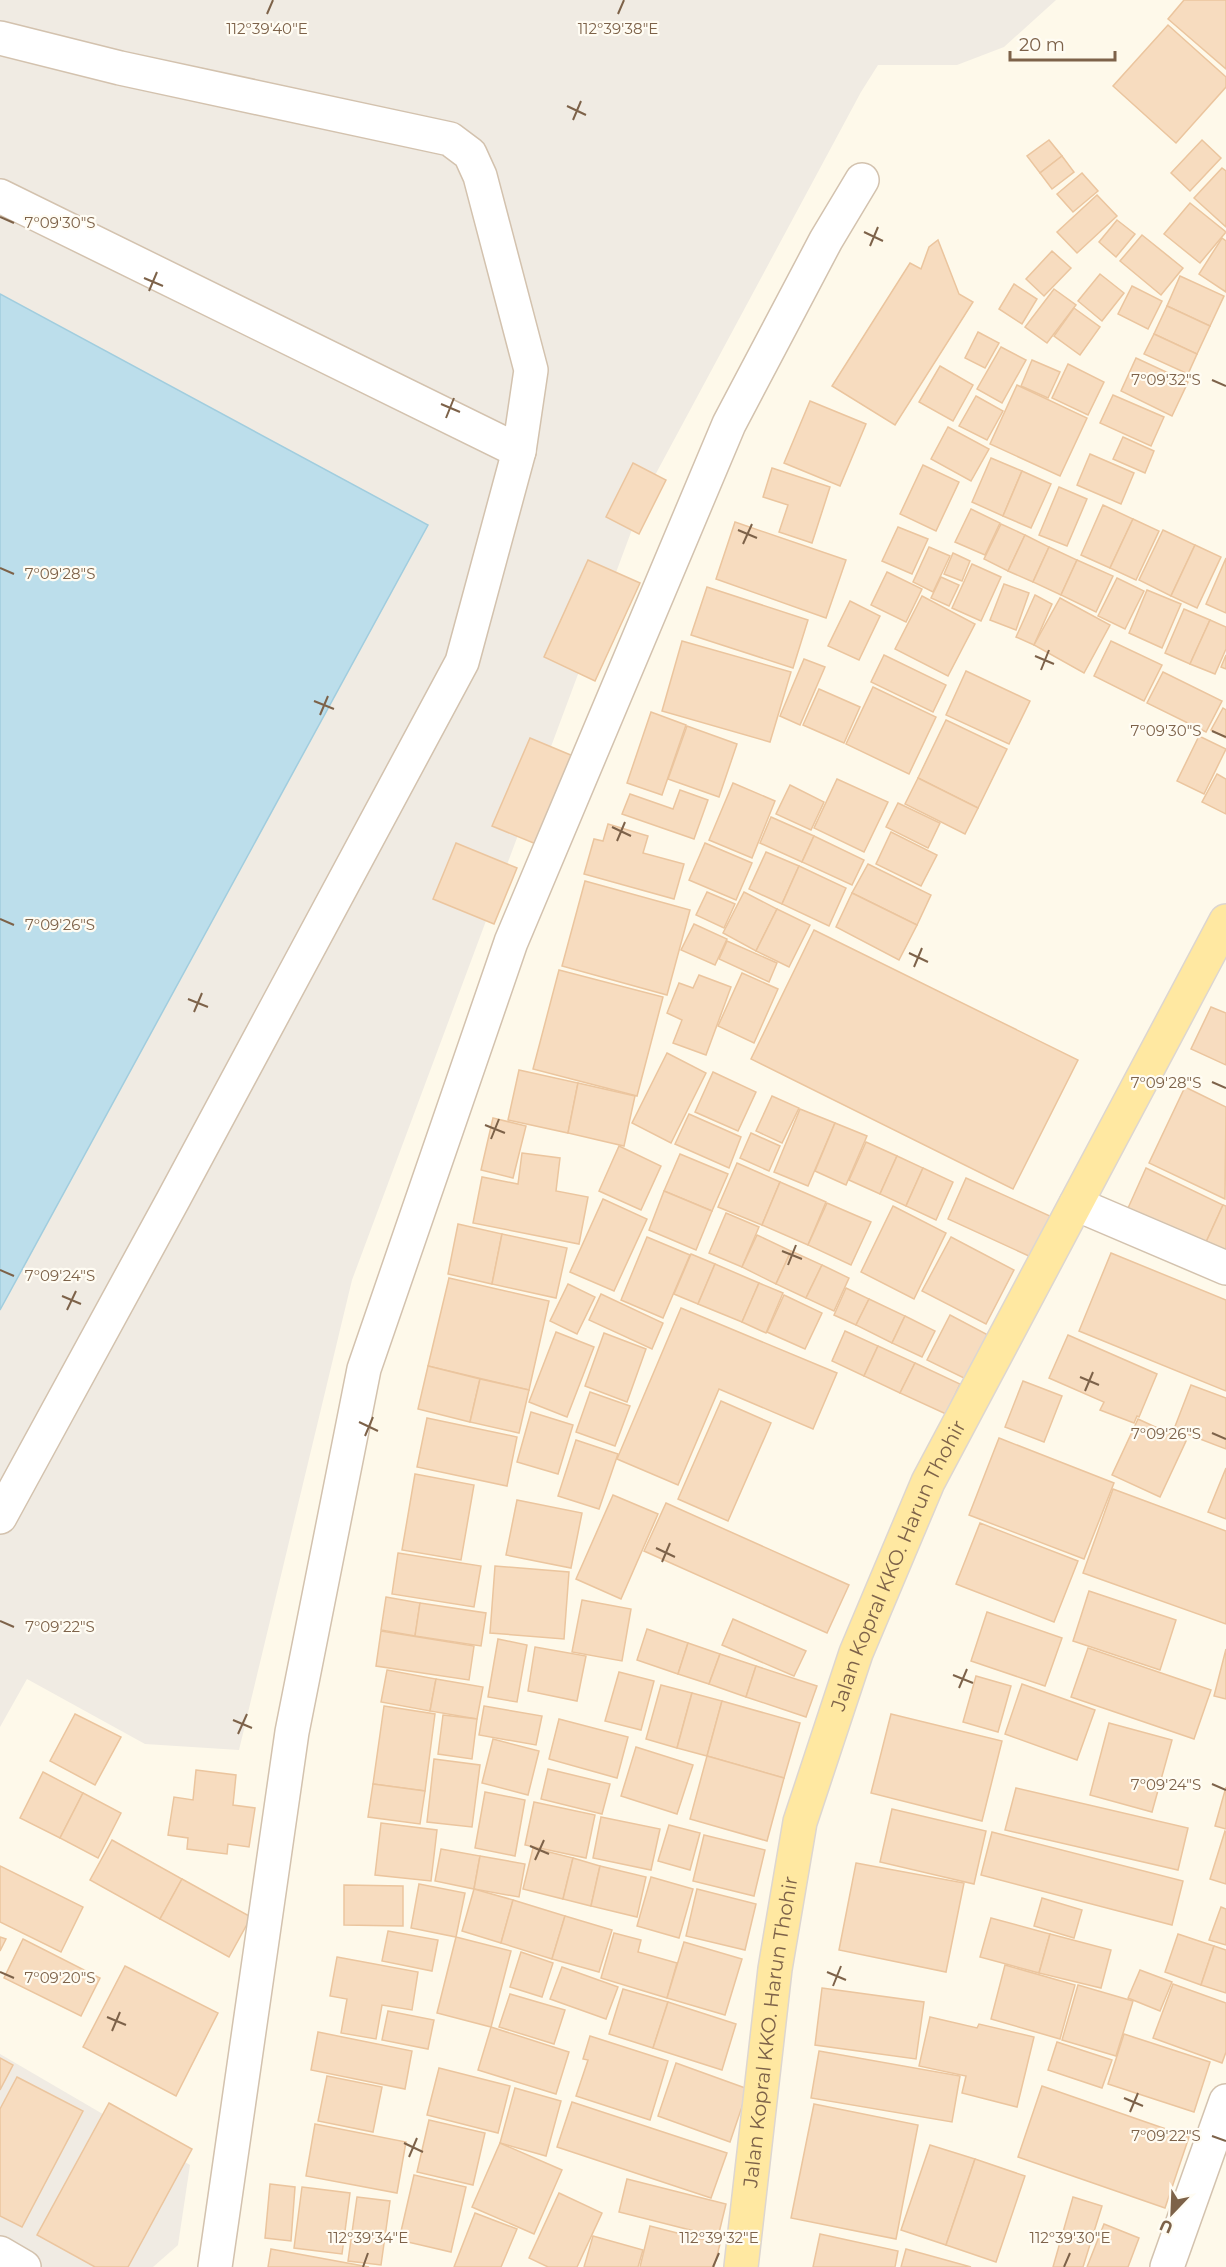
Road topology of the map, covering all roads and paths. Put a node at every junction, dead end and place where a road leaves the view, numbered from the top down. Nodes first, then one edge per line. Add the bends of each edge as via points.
1 (0, 38) edge
2 (862, 180) dead end
3 (0, 196) edge
4 (519, 451) junction
5 (1226, 921) edge
6 (1076, 1204) junction
7 (1226, 1268) edge
8 (0, 1517) edge
9 (1226, 2101) edge
10 (0, 2253) edge
11 (24, 2267) edge
12 (215, 2267) edge
13 (741, 2267) edge
14 (1167, 2267) edge

1 - 4 street via 450,139 470,154 480,176 531,370
2 - 12 street via 729,424 515,931 364,1370 292,1732
3 - 4 street
4 - 8 street via 462,662
5 - 6 main road, Jalan Kopral KKO. Harun Thohir
6 - 7 street
6 - 13 main road, Jalan Kopral KKO. Harun Thohir via 928,1482 856,1653 800,1822 775,1969
9 - 14 street
10 - 11 street

